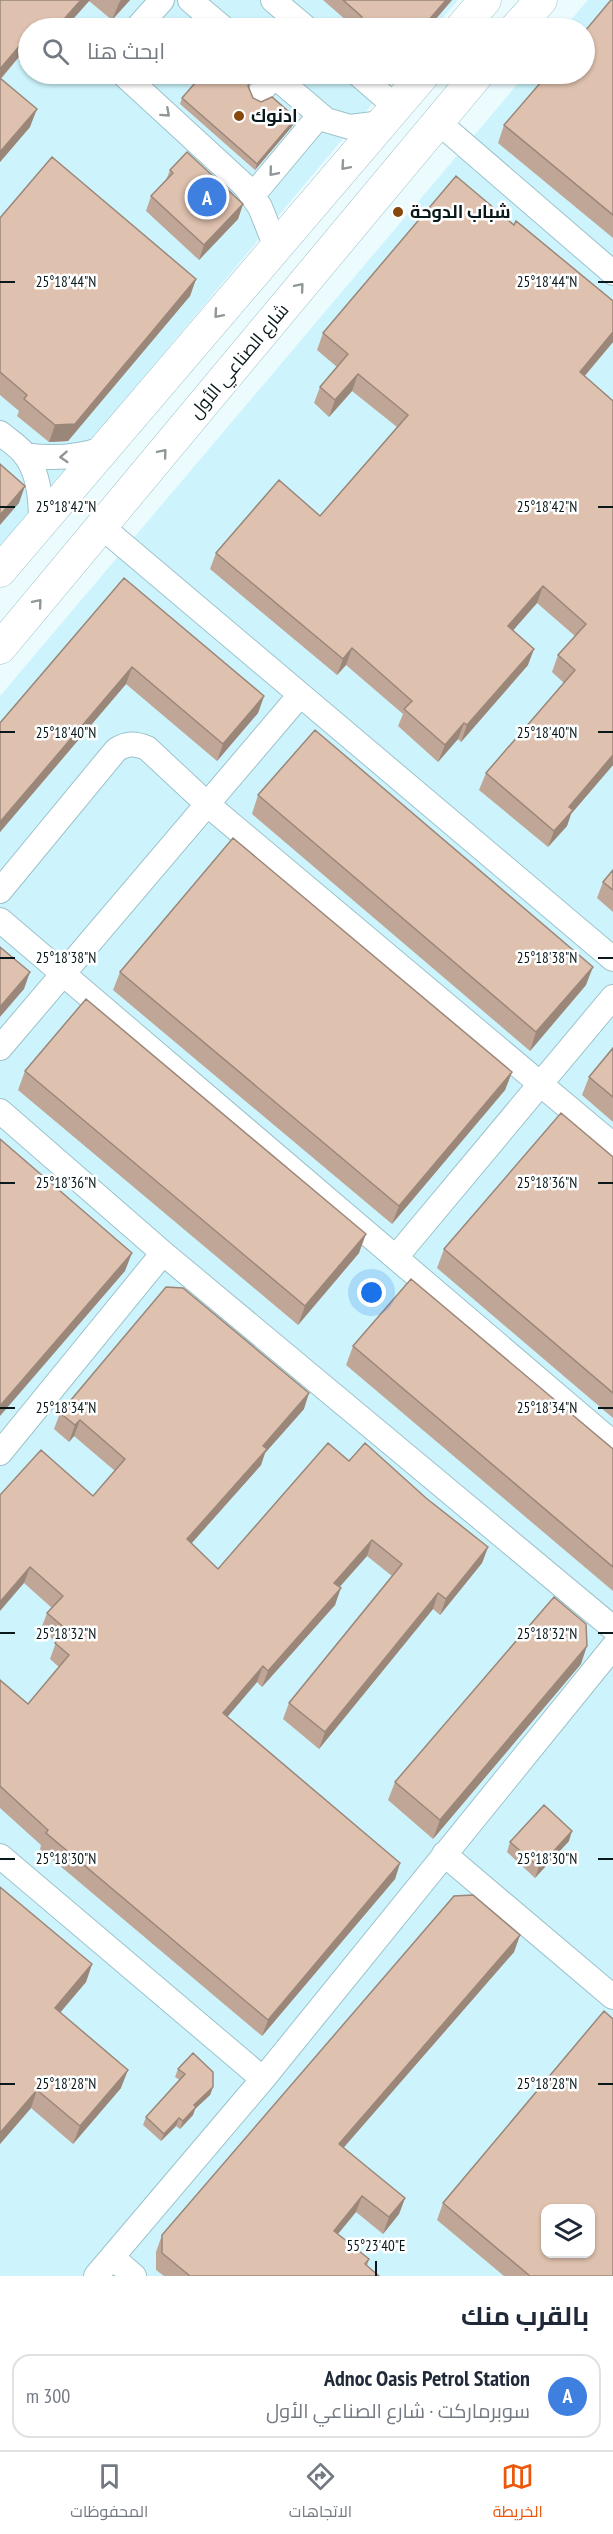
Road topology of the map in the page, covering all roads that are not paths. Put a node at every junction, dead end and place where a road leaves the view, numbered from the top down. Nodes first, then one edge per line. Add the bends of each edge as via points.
1 (162, 0) edge
2 (273, 0) edge
3 (485, 0) edge
4 (541, 0) edge
5 (146, 18) edge
6 (294, 18) edge
7 (470, 18) edge
8 (525, 18) edge
9 (150, 84) edge
10 (272, 84) edge
11 (366, 84) edge
12 (415, 84) edge
13 (469, 84) edge
14 (389, 115) junction
15 (319, 116) junction
16 (437, 121) junction
17 (253, 195) junction
18 (276, 247) junction
19 (613, 273) edge
20 (0, 433) edge
21 (102, 449) junction
22 (25, 454) junction
23 (42, 521) junction
24 (102, 527) junction
25 (0, 571) edge
26 (0, 648) edge
27 (300, 695) junction
28 (207, 804) junction
29 (0, 891) edge
30 (0, 920) edge
31 (613, 959) edge
32 (64, 973) junction
33 (613, 997) edge
34 (0, 1048) edge
35 (540, 1083) junction
36 (0, 1111) edge
37 (613, 1145) edge
38 (163, 1253) junction
39 (396, 1257) junction
40 (613, 1443) edge
41 (0, 1453) edge
42 (613, 1628) edge
43 (613, 1647) edge
44 (444, 1854) junction
45 (0, 1856) edge
46 (613, 1997) edge
47 (263, 2079) junction
48 (112, 2257) junction
49 (96, 2276) edge
50 (134, 2276) edge

1 - 5 street
2 - 6 street
3 - 7 main road
4 - 8 main road
9 -> 17 street via 215,146
10 - 15 street
11 - 14 street
12 - 14 main road
13 - 16 main road, شارع الصناعي الأول
14 - 15 street via 341,126
14 -> 18 main road
15 -> 17 street
16 - 19 street
24 -> 16 main road, شارع الصناعي الأول
17 - 18 street
18 -> 21 main road
20 - 22 street
21 -> 22 street via 57,458
21 - 23 main road
22 - 23 street via 40,494
23 - 25 main road
26 -> 24 main road, شارع الصناعي الأول
24 - 27 street
27 - 28 street
27 - 31 street
28 - 29 street via 147,748 123,746
28 - 32 street
28 - 35 street
30 - 32 street
32 - 34 street
32 - 39 street
33 - 35 street
35 - 37 street
35 - 39 street
36 - 38 street
38 - 41 street
38 - 42 street
39 - 40 street
43 - 44 street
44 - 46 street
44 - 47 street
45 - 47 street
47 - 48 street
48 - 49 street
48 - 50 street

